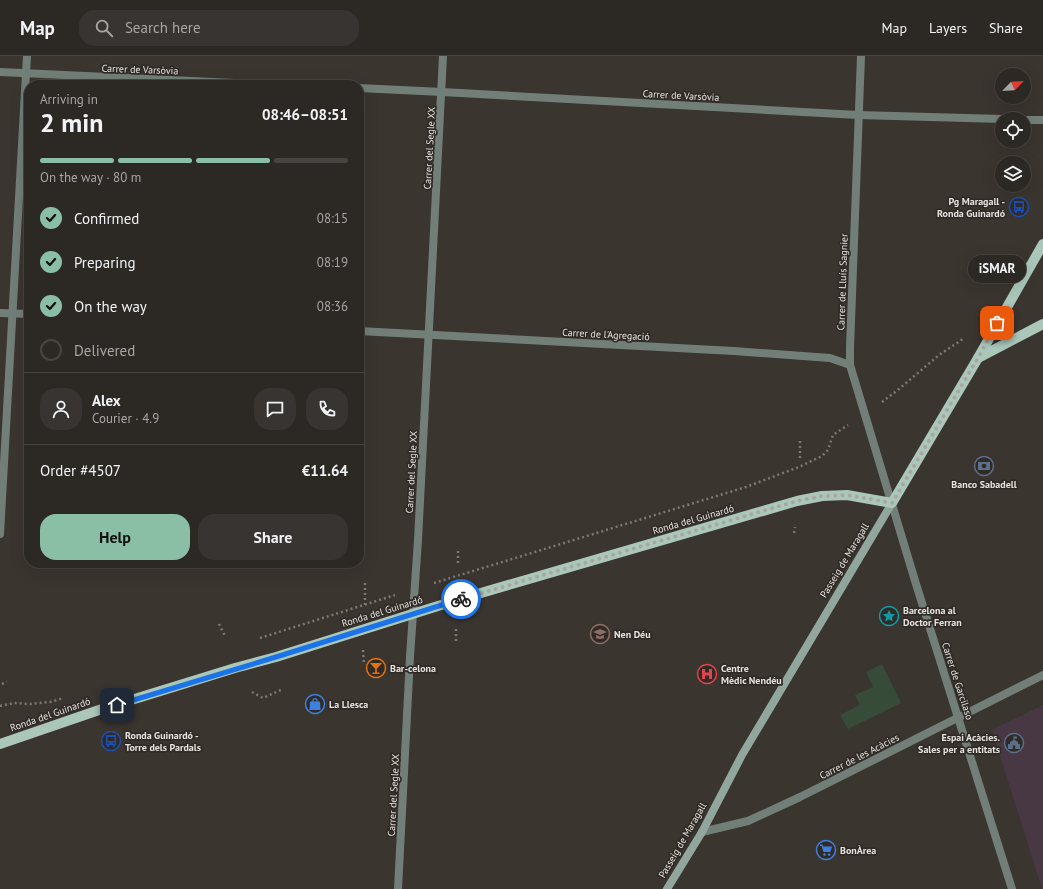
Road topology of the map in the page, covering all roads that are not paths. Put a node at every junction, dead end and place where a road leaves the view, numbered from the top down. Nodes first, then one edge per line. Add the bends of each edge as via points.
1 (27, 56) edge
2 (443, 56) edge
3 (861, 56) edge
4 (0, 72) edge
5 (26, 73) junction
6 (26, 80) edge
7 (161, 80) edge
8 (364, 88) edge
9 (442, 92) junction
10 (24, 107) edge
11 (858, 116) junction
12 (995, 119) edge
13 (1031, 120) edge
14 (1043, 120) edge
15 (1043, 244) edge
16 (0, 313) edge
17 (12, 314) junction
18 (24, 314) edge
19 (1043, 324) edge
20 (364, 331) edge
21 (428, 335) junction
22 (978, 358) junction
23 (850, 365) junction
24 (892, 503) junction
25 (0, 534) edge
26 (413, 614) junction
27 (1043, 675) edge
28 (959, 716) junction
29 (0, 744) edge
30 (702, 832) junction
31 (398, 889) edge
32 (667, 889) edge
33 (1012, 889) edge

1 - 5 street
2 - 9 street, Carrer del Segle XX
3 - 11 street, Carrer de Lluís Sagnier
4 - 5 street, Carrer de Varsòvia
5 - 6 street
5 - 7 street, Carrer de Varsòvia
8 - 9 street, Carrer de Varsòvia
9 - 11 street, Carrer de Varsòvia
9 - 21 street, Carrer del Segle XX
10 - 17 street
11 - 12 street, Carrer de Varsòvia
11 - 23 street, Carrer de Lluís Sagnier
13 - 14 street
15 - 22 main road, Passeig de Maragall
16 - 17 street
17 - 18 street
17 - 25 street
19 - 22 main road
20 - 21 street, Carrer de l'Agregació
21 - 23 street, Carrer de l'Agregació via 734,351 830,358
21 - 26 street, Carrer del Segle XX
22 - 24 main road, Passeig de Maragall
23 - 24 street, Carrer de Lluís Sagnier
24 - 26 main road, Ronda del Guinardó via 847,495 797,501
24 - 28 street, Carrer de Garcilaso
24 - 30 main road, Passeig de Maragall via 746,748
26 - 29 main road, Ronda del Guinardó via 102,709
26 - 31 street, Carrer del Segle XX
27 - 28 street, Carrer de les Acàcies
28 - 30 street, Carrer de les Acàcies via 748,821
28 - 33 street, Carrer de Garcilaso
30 - 32 main road, Passeig de Maragall

